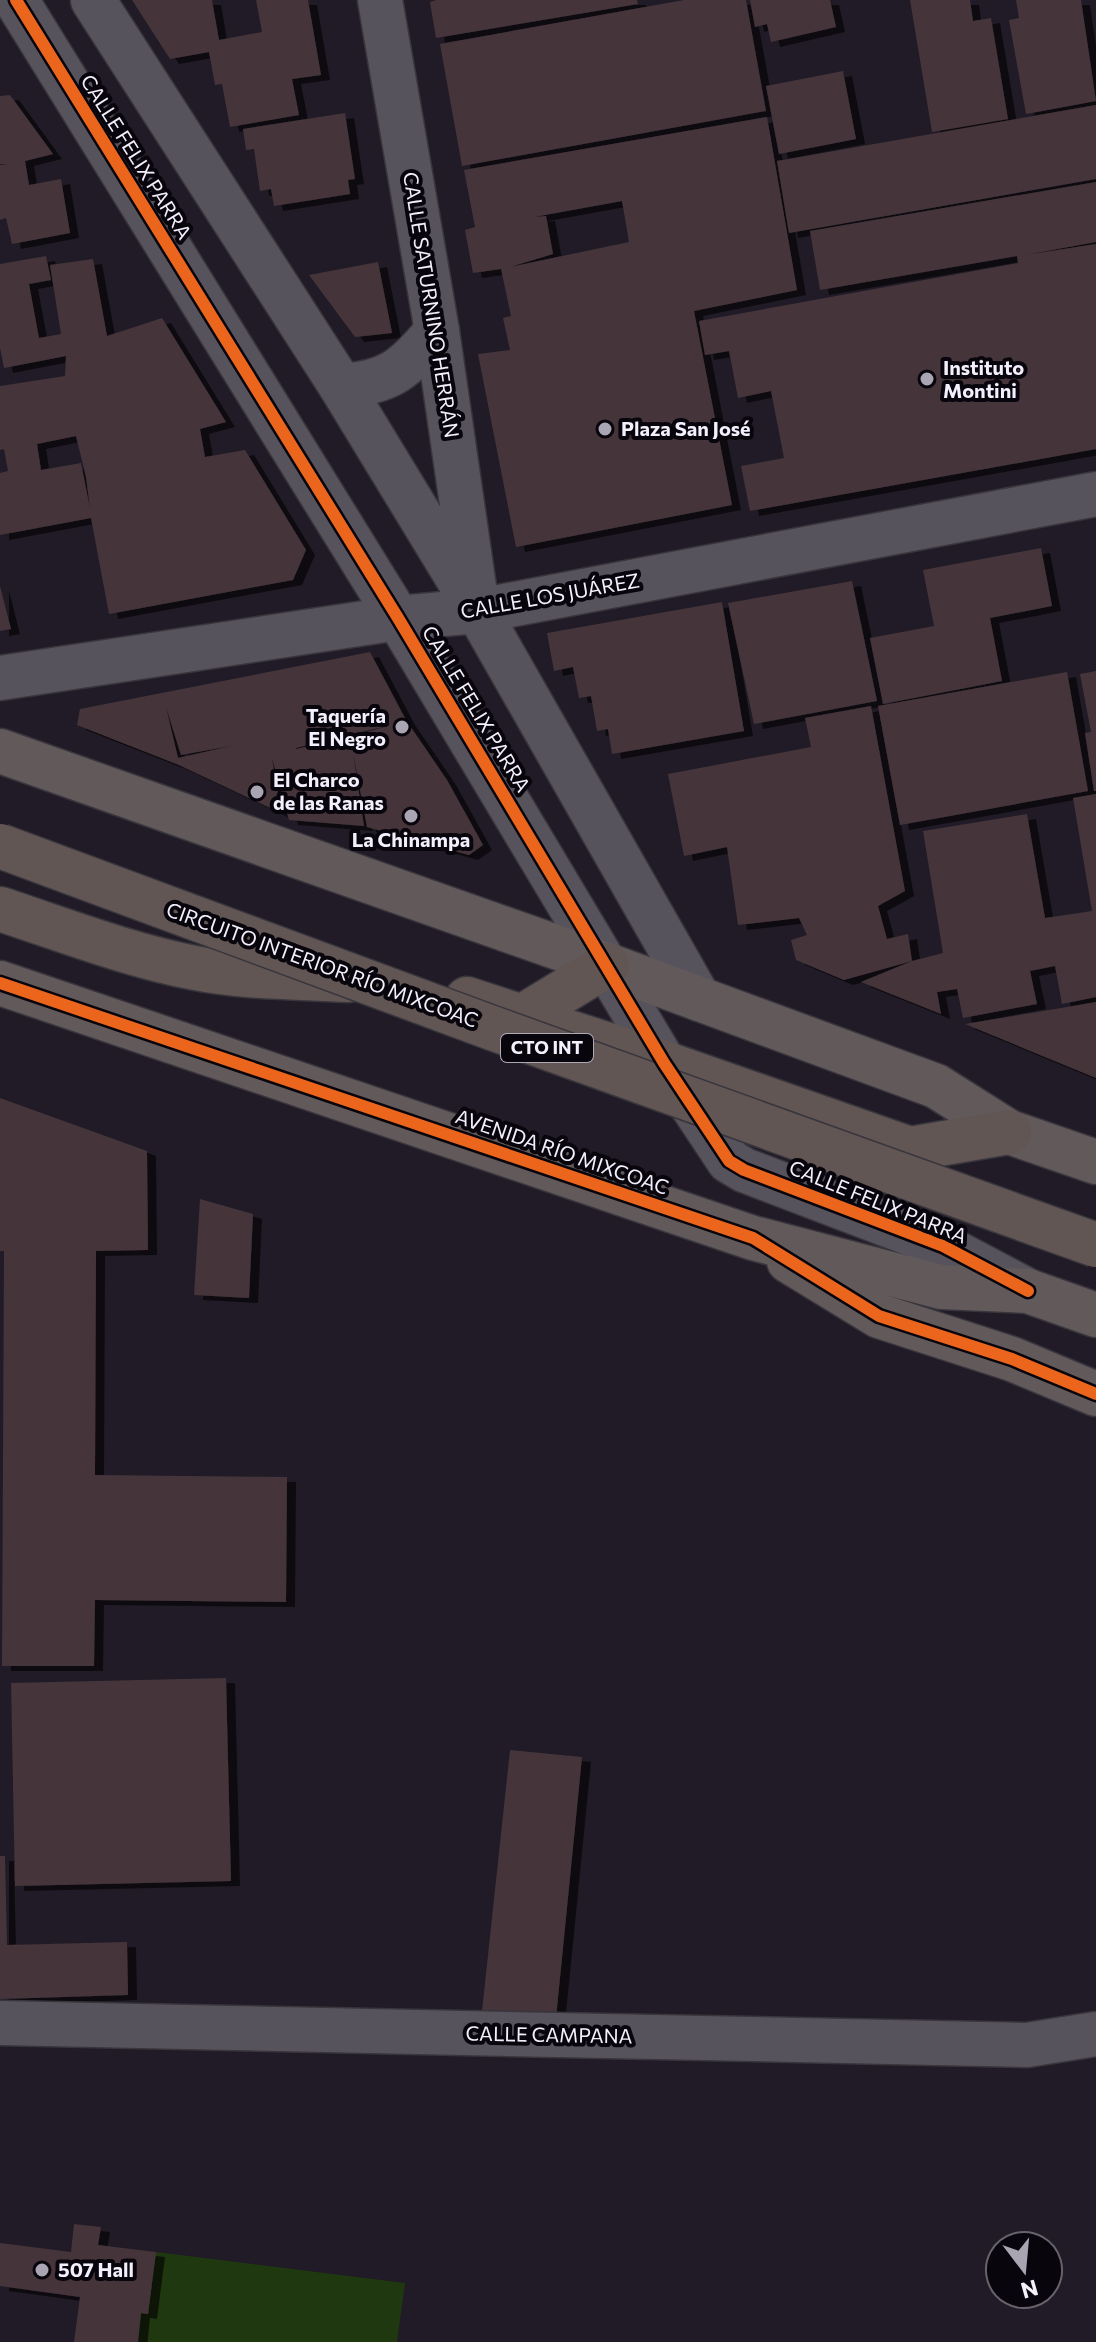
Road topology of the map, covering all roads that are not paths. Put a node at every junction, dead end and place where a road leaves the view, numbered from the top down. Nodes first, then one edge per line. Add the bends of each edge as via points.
1 (16, 0) edge
2 (93, 0) edge
3 (380, 0) edge
4 (437, 331) junction
5 (341, 386) junction
6 (1096, 494) edge
7 (478, 611) junction
8 (398, 618) junction
9 (0, 678) edge
10 (0, 751) edge
11 (0, 846) edge
12 (0, 909) edge
13 (607, 965) junction
14 (0, 983) edge
15 (699, 999) junction
16 (523, 1016) junction
17 (664, 1063) junction
18 (1009, 1132) junction
19 (1096, 1162) edge
20 (753, 1238) junction
21 (1096, 1245) edge
22 (1028, 1291) junction
23 (1096, 1315) edge
24 (1096, 1394) edge
25 (0, 2023) edge
26 (1096, 2034) edge

1 - 8 street, CALLE FELIX PARRA
2 - 5 street
3 - 4 street, CALLE SATURNINO HERRÁN
4 - 5 street via 393,375
4 - 7 street, CALLE SATURNINO HERRÁN
5 - 7 street
6 - 7 street, CALLE LOS JUÁREZ
7 - 8 street, CALLE LOS JUÁREZ
7 - 15 street
8 - 9 street, CALLE LOS JUÁREZ
8 - 13 street, CALLE FELIX PARRA
10 - 13 main road
11 - 21 highway, CIRCUITO INTERIOR RÍO MIXCOAC / CTO INT, bridge
12 - 16 highway via 195,969 395,982
13 - 15 main road
13 - 16 highway
13 - 17 street, CALLE FELIX PARRA
14 - 20 main road, AVENIDA RÍO MIXCOAC
15 - 18 main road via 936,1086
16 - 17 highway
17 - 18 highway via 910,1149
17 - 22 street, CALLE FELIX PARRA via 729,1161 943,1246
18 - 19 main road
20 - 22 main road, AVENIDA RÍO MIXCOAC via 941,1287
20 - 24 main road, AVENIDA RÍO MIXCOAC via 879,1316 1012,1359
22 - 23 main road, AVENIDA RÍO MIXCOAC
25 - 26 street, CALLE CAMPANA via 1027,2045

